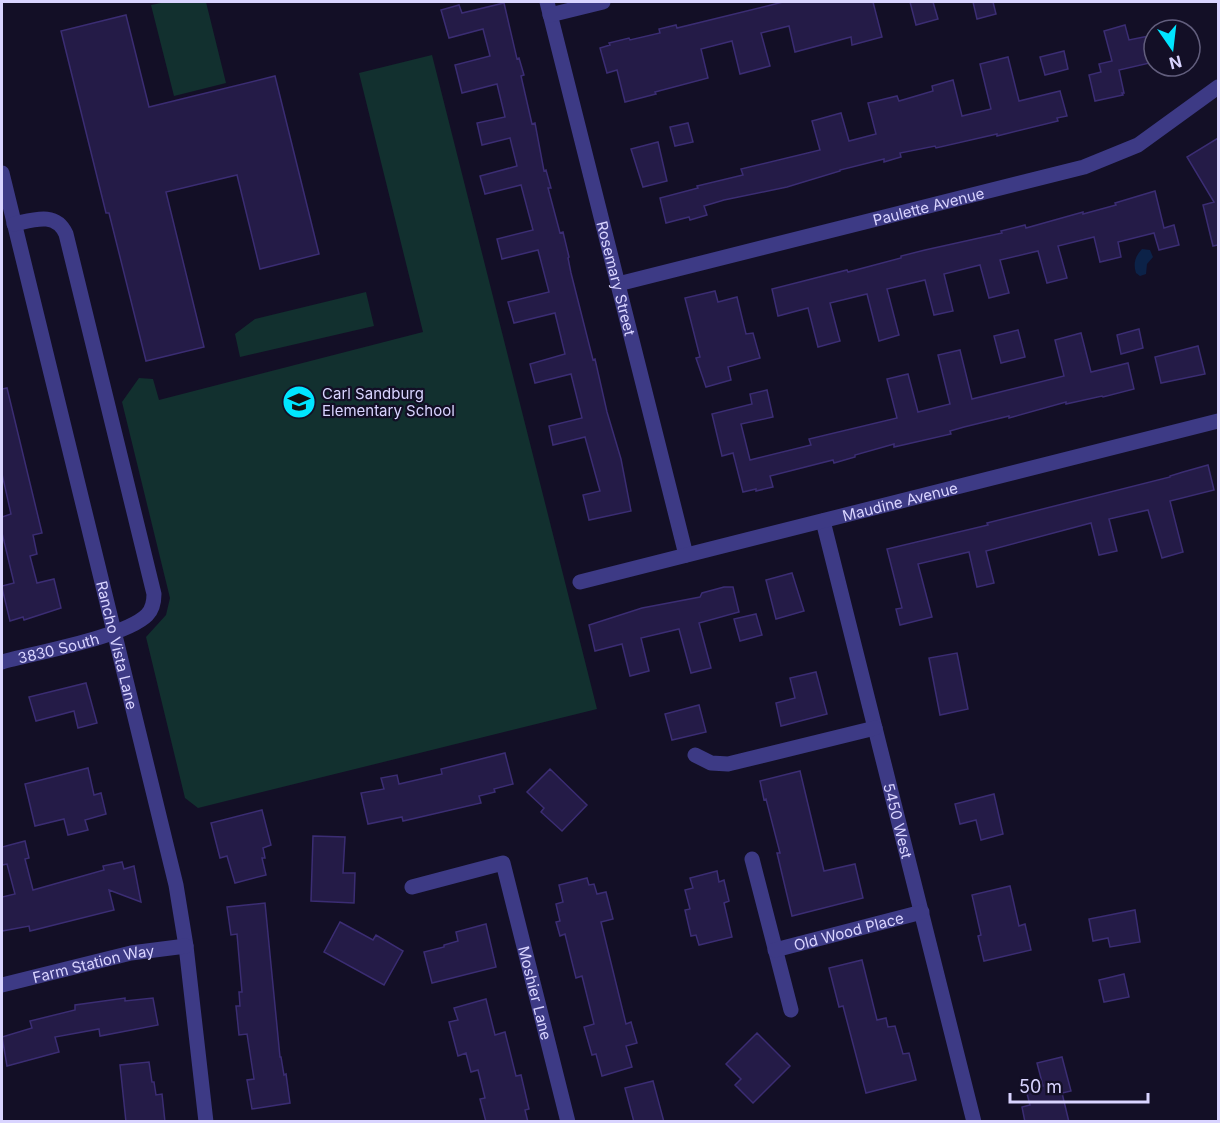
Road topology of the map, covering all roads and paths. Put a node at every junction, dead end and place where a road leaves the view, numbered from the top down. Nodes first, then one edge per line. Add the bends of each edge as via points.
1 (603, 2) edge
2 (549, 8) edge
3 (1218, 87) edge
4 (2, 173) edge
5 (14, 224) junction
6 (618, 284) junction
7 (1218, 421) edge
8 (823, 521) junction
9 (686, 555) junction
10 (580, 582) dead end
11 (116, 632) junction
12 (2, 662) edge
13 (875, 728) junction
14 (695, 755) dead end
15 (752, 859) dead end
16 (412, 887) dead end
17 (922, 912) junction
18 (186, 946) junction
19 (775, 950) junction
20 (2, 985) edge
21 (791, 1010) dead end
22 (206, 1122) edge
23 (568, 1122) edge
24 (974, 1122) edge

1 - 2 street
2 - 6 street, Rosemary Street
3 - 6 street, Paulette Avenue via 1138,145 1084,167
4 - 5 street, Rancho Vista Lane
5 - 11 street, Rancho Vista Lane
5 - 11 street, 3830 South via 51,219 66,234 154,594 147,615
6 - 9 street, Rosemary Street
7 - 8 street, Maudine Avenue
8 - 9 street, Maudine Avenue
8 - 13 street, 5450 West
9 - 10 street, Maudine Avenue
11 - 12 street, 3830 South
11 - 18 street, Rancho Vista Lane via 176,885
13 - 14 street via 728,764 711,763
13 - 17 street, 5450 West
15 - 19 street, Old Wood Place
16 - 23 street, Moshier Lane via 503,863
17 - 19 street, Old Wood Place
17 - 24 street, 5450 West
18 - 20 street, Farm Station Way via 131,953
18 - 22 street, Rancho Vista Lane
19 - 21 street, Old Wood Place

